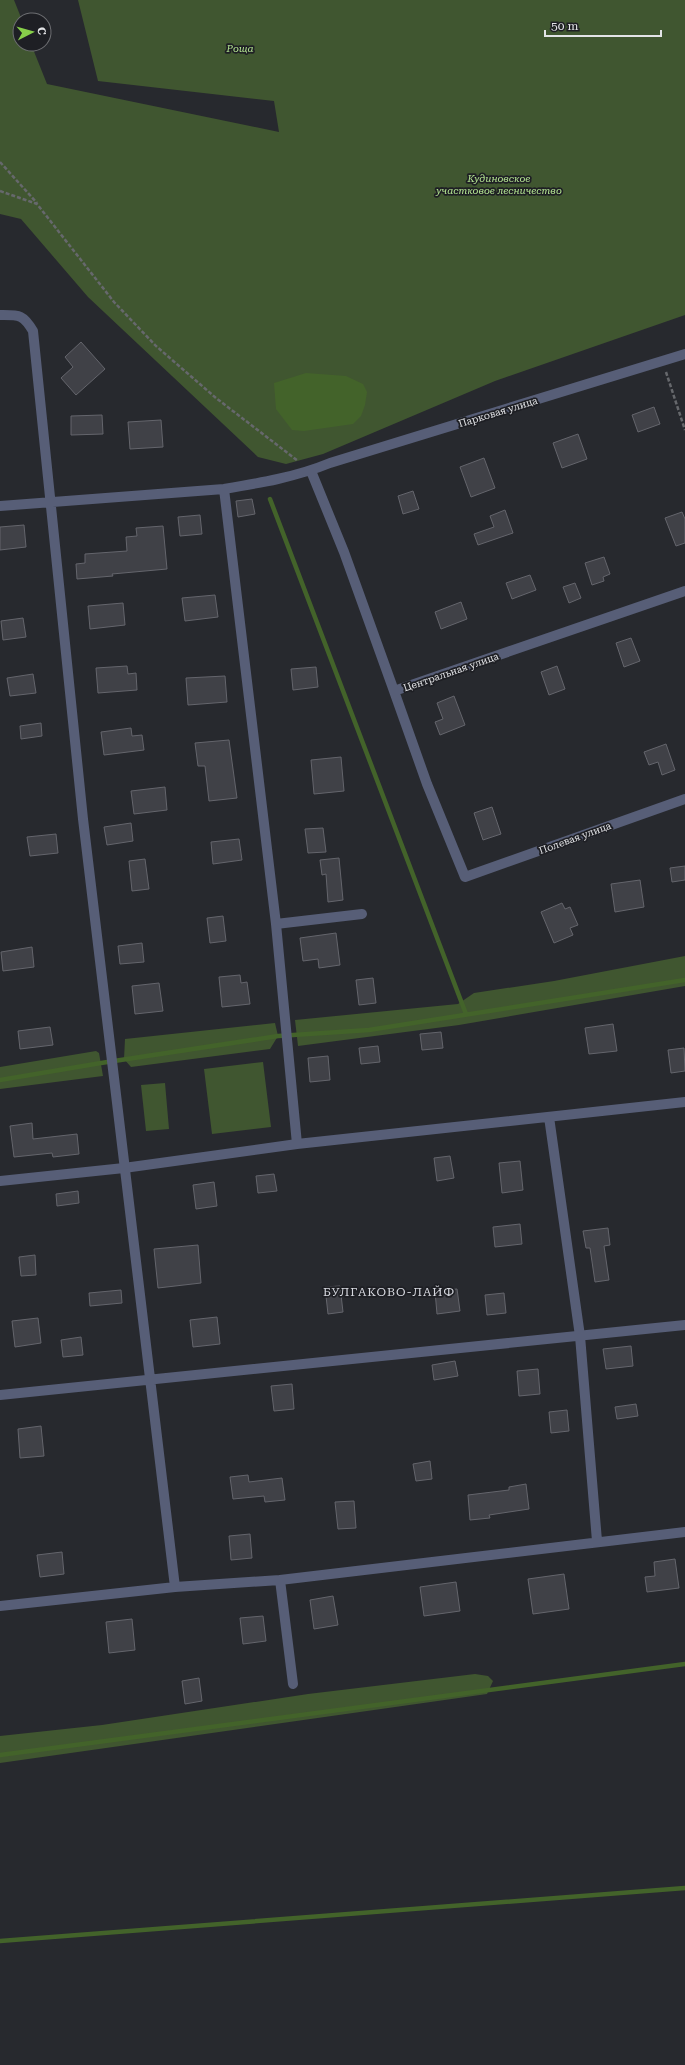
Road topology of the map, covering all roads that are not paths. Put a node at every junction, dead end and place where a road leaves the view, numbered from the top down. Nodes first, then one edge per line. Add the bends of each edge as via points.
1 (0, 315) edge
2 (685, 354) edge
3 (311, 471) junction
4 (224, 489) junction
5 (51, 502) junction
6 (0, 506) edge
7 (685, 591) edge
8 (394, 691) junction
9 (685, 799) edge
10 (362, 914) dead end
11 (276, 924) junction
12 (685, 1102) edge
13 (549, 1117) junction
14 (297, 1144) junction
15 (124, 1168) junction
16 (0, 1181) edge
17 (685, 1325) edge
18 (580, 1336) junction
19 (149, 1379) junction
20 (0, 1395) edge
21 (685, 1532) edge
22 (597, 1541) junction
23 (280, 1580) junction
24 (175, 1587) junction
25 (0, 1606) edge
26 (293, 1684) dead end

1 - 5 street via 16,315 26,319 33,331
2 - 3 street, Парковая улица
3 - 4 street, Парковая улица
3 - 8 street, Центральная улица via 344,552
4 - 5 street, Парковая улица
4 - 11 street
5 - 6 street, Парковая улица
5 - 15 street via 83,819
7 - 8 street, Центральная улица
8 - 9 street, Полевая улица via 427,784 465,877
10 - 11 street
11 - 14 street
12 - 13 street
13 - 14 street
13 - 18 street
14 - 15 street
15 - 16 street
15 - 19 street
17 - 18 street
18 - 19 street
18 - 22 street
19 - 20 street
19 - 24 street
21 - 22 street
22 - 23 street
23 - 24 street
23 - 26 street
24 - 25 street

